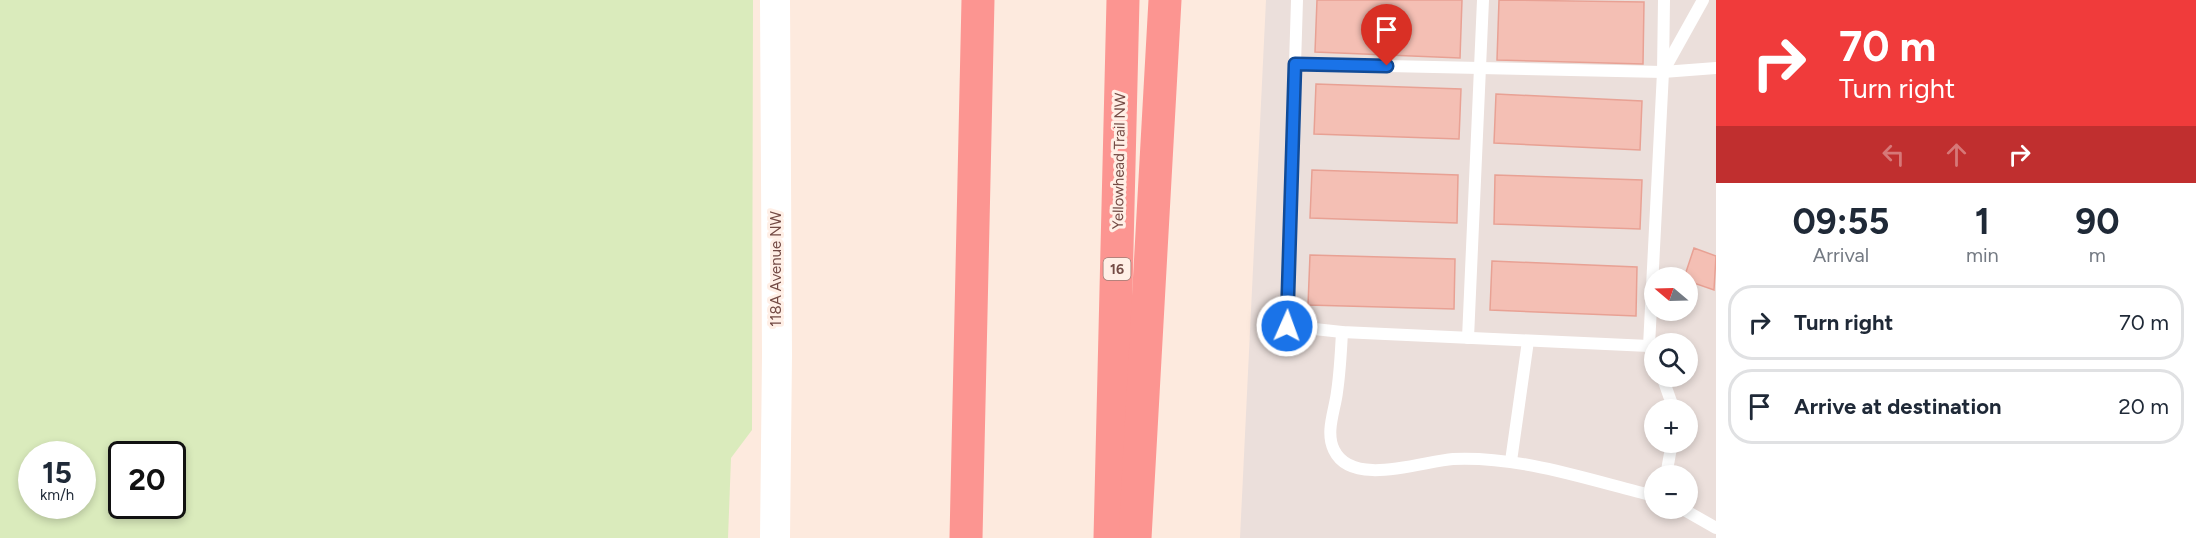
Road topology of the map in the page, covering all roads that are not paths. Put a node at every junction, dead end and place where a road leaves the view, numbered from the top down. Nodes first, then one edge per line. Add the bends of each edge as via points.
1 (775, 0) edge
2 (978, 0) edge
3 (1123, 0) edge
4 (1166, 0) edge
5 (1297, 0) edge
6 (1483, 0) edge
7 (1664, 0) edge
8 (1703, 0) edge
9 (1295, 64) junction
10 (1479, 68) junction
11 (1716, 68) edge
12 (1663, 72) junction
13 (1342, 332) junction
14 (1650, 333) edge
15 (1468, 338) junction
16 (1528, 340) junction
17 (1644, 346) edge
18 (1511, 461) junction
19 (1644, 494) edge
20 (1698, 518) edge
21 (1716, 528) edge
22 (775, 538) edge
23 (966, 538) edge
24 (1110, 538) edge
25 (1135, 538) edge

1 - 22 street, 118A Avenue NW
2 - 23 highway
3 - 24 highway, Yellowhead Trail NW / 16
4 - 25 highway
5 - 9 lane
6 - 10 lane
7 - 12 lane
8 - 12 lane
9 - 10 lane
9 - 13 lane via 1287,326
10 - 12 lane
10 - 15 lane
11 - 12 lane
12 - 14 lane
13 - 15 lane
13 - 18 lane via 1329,435 1334,451 1346,463 1366,470 1398,470 1452,459
15 - 16 lane
16 - 17 lane
16 - 18 lane
18 - 19 lane
20 - 21 lane

